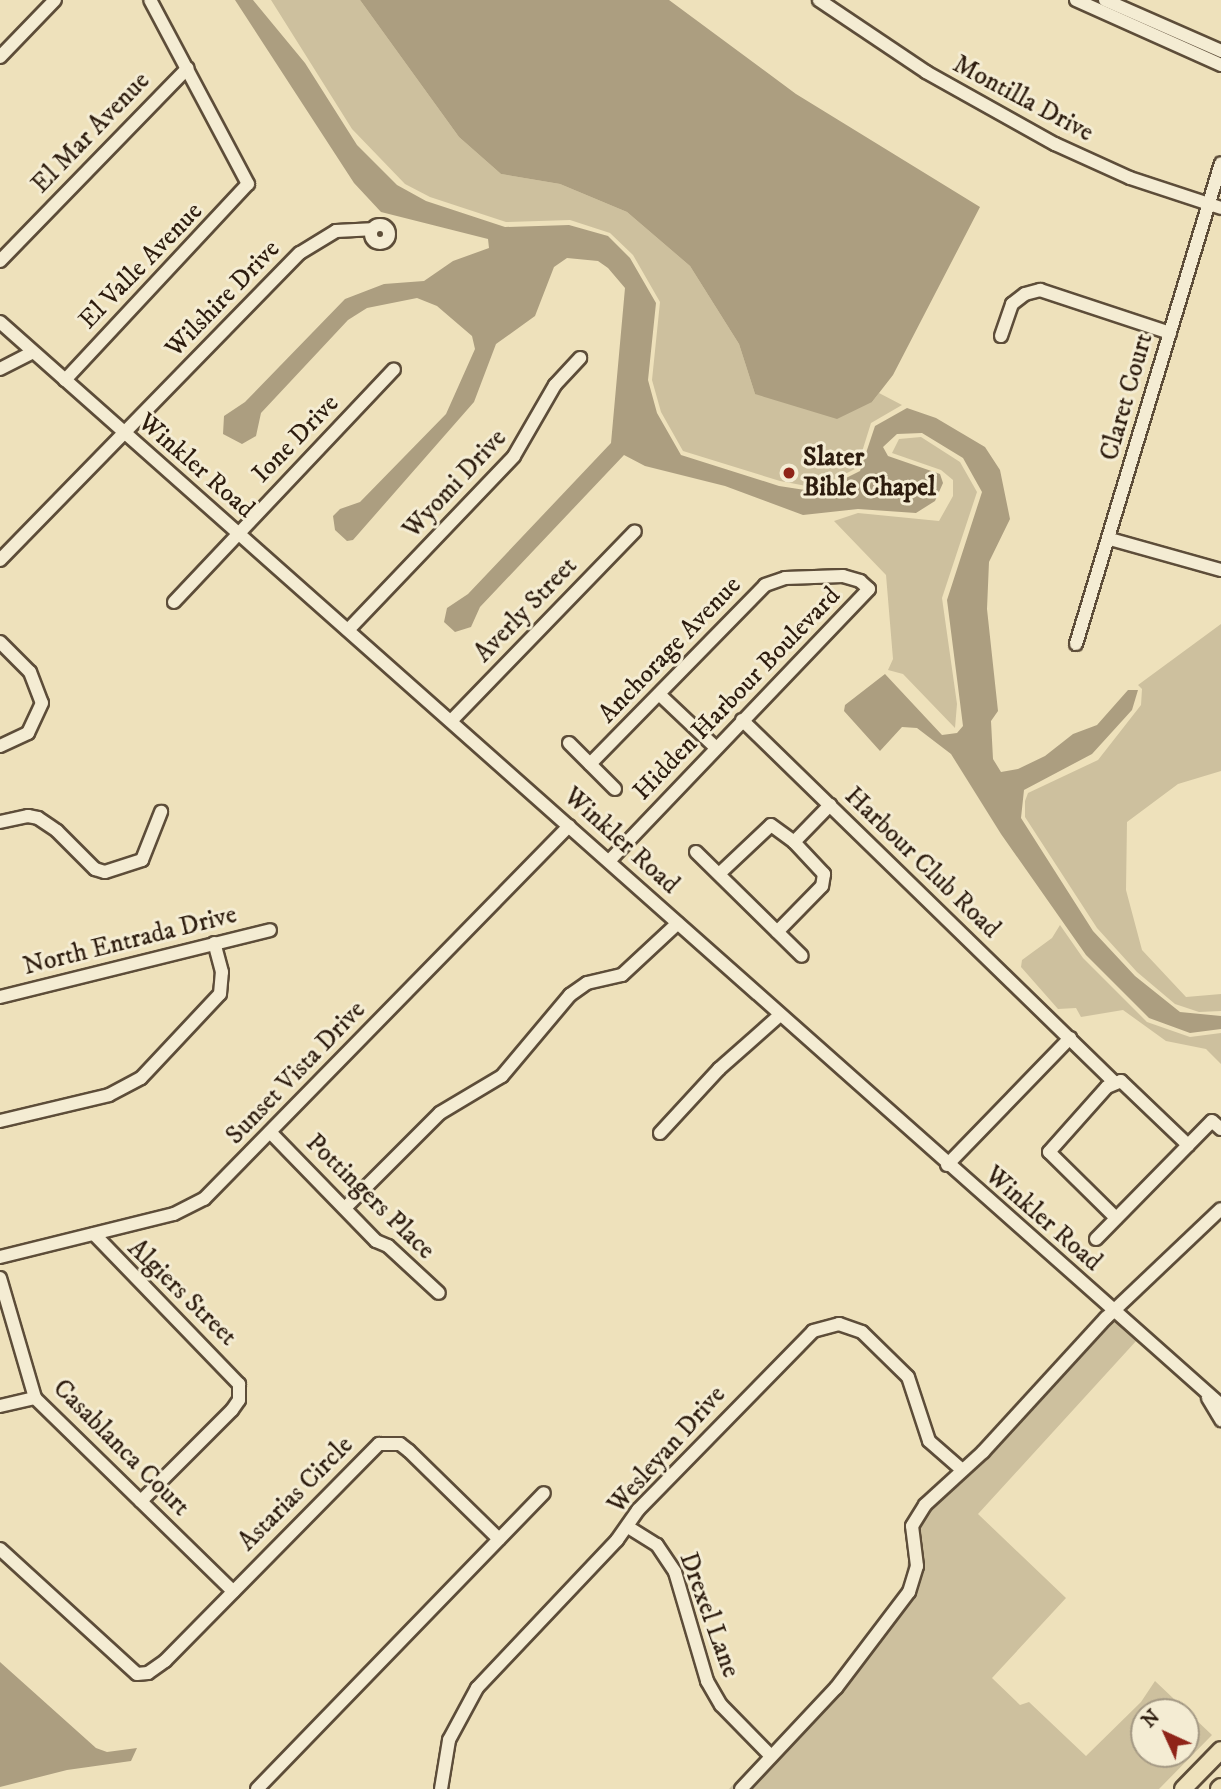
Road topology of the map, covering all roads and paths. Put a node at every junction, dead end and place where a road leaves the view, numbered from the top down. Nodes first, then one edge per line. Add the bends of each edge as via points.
1 (55, 0) edge
2 (150, 0) edge
3 (819, 0) edge
4 (1076, 0) edge
5 (1105, 0) edge
6 (1221, 51) edge
7 (0, 57) edge
8 (1221, 65) edge
9 (188, 68) junction
10 (1221, 163) edge
11 (1215, 206) edge
12 (371, 229) dead end
13 (0, 261) edge
14 (0, 322) edge
15 (1170, 333) junction
16 (1000, 336) dead end
17 (33, 352) junction
18 (580, 358) dead end
19 (0, 369) edge
20 (394, 369) dead end
21 (65, 380) junction
22 (125, 433) junction
23 (635, 531) dead end
24 (237, 532) junction
25 (1110, 539) junction
26 (1, 556) edge
27 (1221, 570) edge
28 (869, 589) joint
29 (174, 602) dead end
30 (348, 630) junction
31 (0, 642) edge
32 (1076, 644) dead end
33 (659, 694) junction
34 (742, 720) junction
35 (451, 721) junction
36 (569, 743) dead end
37 (0, 747) edge
38 (715, 747) junction
39 (590, 764) junction
40 (615, 789) dead end
41 (830, 805) junction
42 (160, 812) dead end
43 (0, 822) edge
44 (569, 825) junction
45 (794, 842) junction
46 (696, 852) dead end
47 (609, 861) junction
48 (719, 874) junction
49 (678, 923) junction
50 (270, 930) dead end
51 (777, 932) junction
52 (214, 943) junction
53 (802, 956) dead end
54 (0, 997) edge
55 (780, 1015) junction
56 (1070, 1038) junction
57 (1114, 1082) junction
58 (0, 1121) edge
59 (1217, 1125) edge
60 (270, 1132) junction
61 (660, 1133) dead end
62 (1188, 1144) junction
63 (947, 1165) junction
64 (345, 1208) junction
65 (1221, 1209) edge
66 (1116, 1218) junction
67 (93, 1234) junction
68 (1096, 1238) dead end
69 (0, 1257) edge
70 (0, 1278) edge
71 (439, 1293) dead end
72 (1115, 1313) junction
73 (35, 1398) junction
74 (1208, 1398) junction
75 (1221, 1405) edge
76 (0, 1406) edge
77 (1221, 1420) edge
78 (961, 1469) junction
79 (544, 1493) dead end
80 (141, 1501) junction
81 (628, 1527) junction
82 (499, 1539) junction
83 (0, 1549) edge
84 (233, 1591) junction
85 (1221, 1750) edge
86 (771, 1756) junction
87 (257, 1789) edge
88 (441, 1789) edge
89 (741, 1789) edge
90 (1183, 1789) edge

1 - 7 street
2 - 9 street
3 - 11 street, Montilla Drive via 926,72 1018,125 1130,178
4 - 8 street
5 - 6 street
9 - 13 street, El Mar Avenue
9 - 21 street, El Valle Avenue via 248,184
10 - 11 street, Claret Court
11 - 15 street, Claret Court
12 - 22 street, Wilshire Drive via 336,232 300,253
14 - 17 street, Winkler Road
15 - 16 street via 1040,290 1012,304
15 - 25 street, Claret Court
17 - 19 street
17 - 21 street, Winkler Road
18 - 30 street, Wyomi Drive via 555,385 514,456
20 - 24 street, Ione Drive
21 - 22 street, Winkler Road
22 - 24 street, Winkler Road
22 - 26 street, Wilshire Drive
23 - 35 street, Averly Street
24 - 29 street, Ione Drive
24 - 30 street, Winkler Road
25 - 27 street
25 - 32 street, Claret Court
28 - 33 street, Anchorage Avenue via 843,576 774,580
28 - 34 street, Hidden Harbour Boulevard
30 - 35 street, Winkler Road
31 - 37 street via 30,672 42,703 28,733
33 - 38 street
33 - 39 street, Anchorage Avenue
34 - 38 street, Hidden Harbour Boulevard
34 - 41 street, Harbour Club Road
35 - 44 street, Winkler Road
36 - 39 street
38 - 47 street, Hidden Harbour Boulevard
39 - 40 street
41 - 45 street
41 - 56 street, Harbour Club Road
42 - 43 street via 142,860 105,872 95,869 38,818
44 - 47 street, Winkler Road
44 - 60 street, Sunset Vista Drive
45 - 48 street via 771,825
45 - 51 street via 824,874 822,886
46 - 48 street
47 - 49 street, Winkler Road
48 - 51 street
49 - 55 street, Winkler Road
49 - 64 street via 622,975 587,983 570,995 502,1076 440,1113
50 - 52 street, North Entrada Drive
51 - 53 street
52 - 54 street, North Entrada Drive
52 - 58 street via 222,972 219,994 141,1078 109,1095
55 - 61 street via 719,1069
55 - 63 street, Winkler Road
56 - 57 street, Harbour Club Road
56 - 63 street
57 - 62 street, Harbour Club Road via 1121,1081
57 - 66 street via 1049,1152
59 - 62 street
60 - 64 street, Pottingers Place
60 - 67 street, Sunset Vista Drive via 193,1206
62 - 66 street
63 - 72 street, Winkler Road
64 - 71 street, Pottingers Place
65 - 72 street
66 - 68 street
67 - 69 street, Sunset Vista Drive
67 - 80 street, Algiers Street via 239,1384 239,1401 232,1410
70 - 73 street, Casablanca Court
72 - 74 street, Winkler Road
72 - 78 street via 983,1452
73 - 76 street
73 - 80 street, Casablanca Court
74 - 75 street, Winkler Road
74 - 77 street, Winkler Road
78 - 81 street, Wesleyan Drive via 929,1441 908,1377 862,1332 831,1325 807,1336 638,1510
78 - 86 street via 925,1505 912,1526 916,1566 909,1592 835,1688
79 - 82 street
80 - 84 street, Casablanca Court
81 - 86 street, Drexel Lane via 657,1545 675,1572 707,1681 721,1705
81 - 88 street, Wesleyan Drive via 477,1688 449,1740
82 - 84 street, Astarias Circle via 409,1451 389,1442 369,1451
82 - 87 street
83 - 84 street, Astarias Circle via 137,1674 158,1668
85 - 90 main road
86 - 89 street

